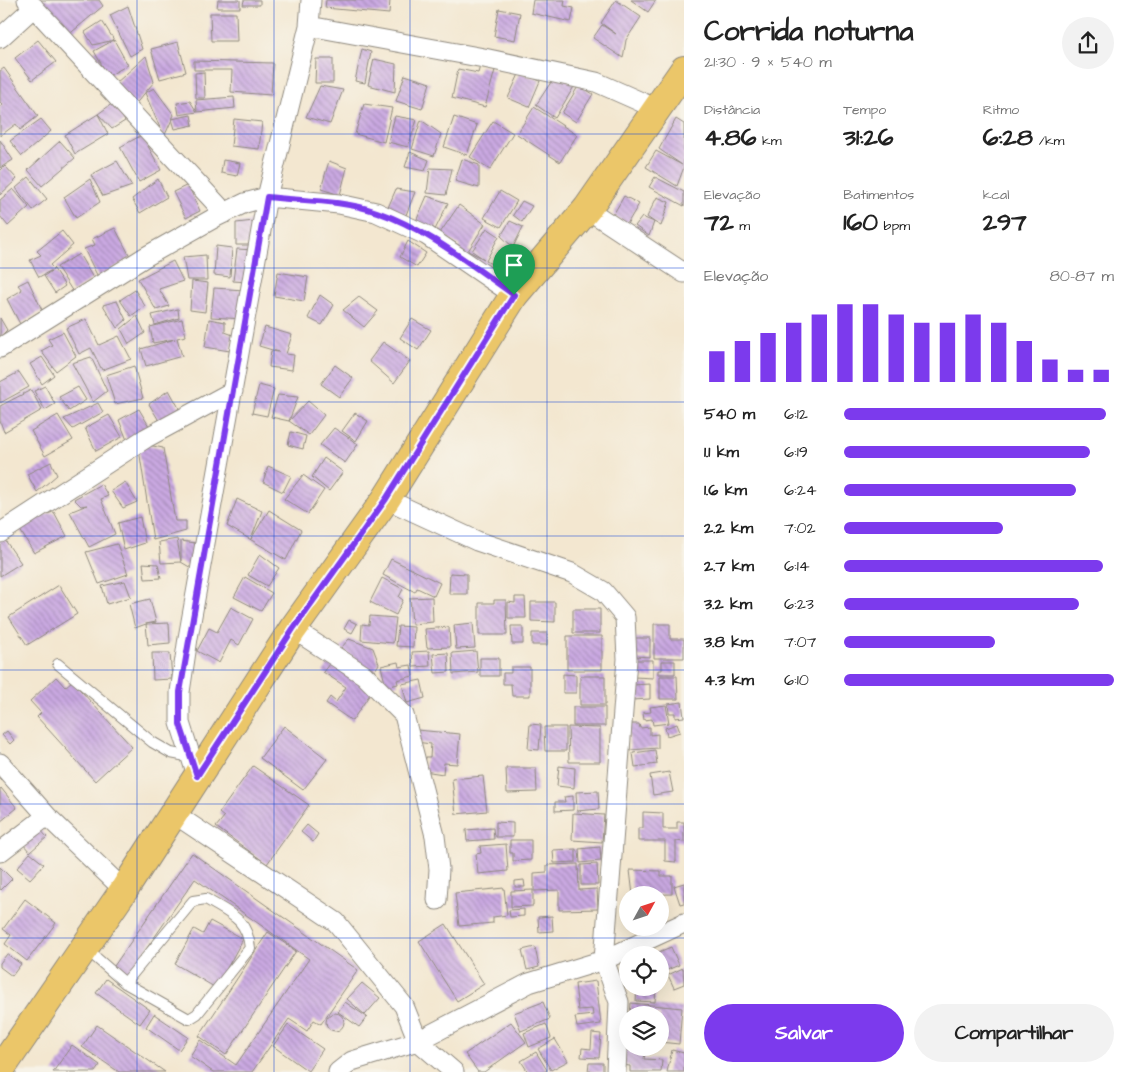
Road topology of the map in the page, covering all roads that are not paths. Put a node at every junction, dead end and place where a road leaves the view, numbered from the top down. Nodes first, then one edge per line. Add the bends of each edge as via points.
1 (311, 0) edge
2 (31, 4) edge
3 (309, 26) junction
4 (0, 38) edge
5 (684, 70) edge
6 (657, 108) junction
7 (267, 197) junction
8 (587, 210) junction
9 (226, 212) junction
10 (684, 273) edge
11 (514, 295) junction
12 (0, 348) edge
13 (233, 392) junction
14 (386, 499) junction
15 (0, 533) edge
16 (293, 629) junction
17 (58, 664) dead end
18 (0, 763) edge
19 (194, 766) junction
20 (173, 814) junction
21 (47, 816) junction
22 (0, 852) edge
23 (124, 890) junction
24 (437, 900) dead end
25 (684, 923) edge
26 (85, 947) junction
27 (604, 960) junction
28 (125, 983) junction
29 (418, 1041) junction
30 (0, 1070) edge
31 (338, 1072) edge
32 (454, 1072) edge
33 (616, 1072) edge

1 - 3 street
2 - 4 street
2 - 9 street
3 - 6 street via 588,80
3 - 7 street
5 - 6 main road
6 - 8 main road
7 - 9 street
7 - 11 street via 339,204 376,212 426,235
7 - 13 street
8 - 10 street
8 - 11 main road
9 - 12 street via 145,257
11 - 14 main road
13 - 15 street via 146,438
13 - 19 street via 180,692 180,724
14 - 16 main road
14 - 27 street via 477,541 572,573 603,591 626,617 627,659
16 - 19 main road
16 - 24 street via 364,675 404,715 434,836 439,869
17 - 19 lane via 152,742
18 - 21 street
19 - 20 main road
20 - 23 main road
20 - 29 street via 336,922 404,1006
21 - 22 street
21 - 23 street
23 - 26 main road
25 - 27 street
26 - 28 lane
26 - 30 main road
27 - 29 street via 529,983
27 - 33 street via 619,1002
28 - 28 lane via 189,1019 197,1014 250,948 243,922 206,899 193,901
29 - 31 street via 352,1061
29 - 32 street

